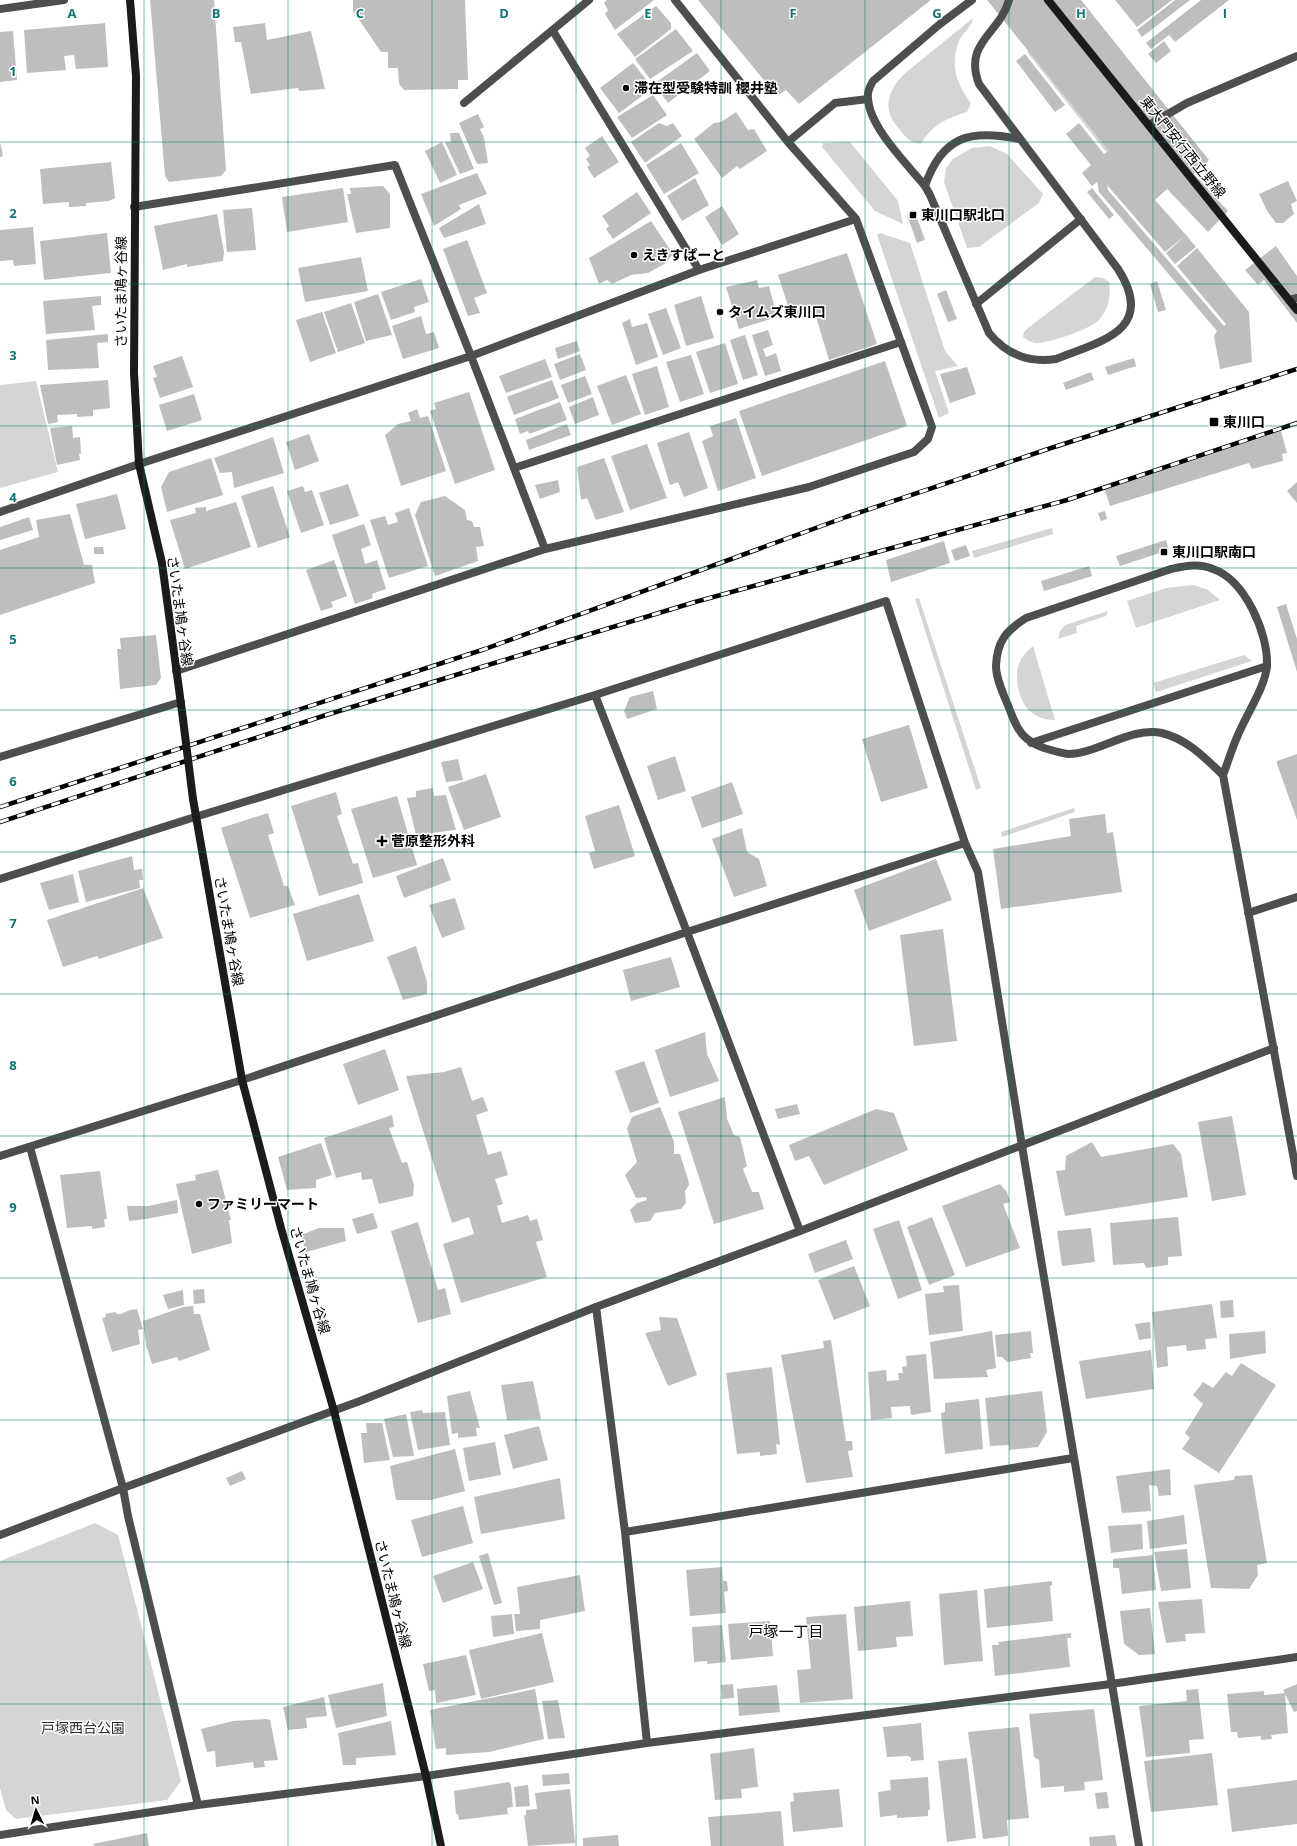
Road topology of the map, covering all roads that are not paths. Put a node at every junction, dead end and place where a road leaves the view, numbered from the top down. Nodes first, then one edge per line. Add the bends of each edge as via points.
1 (64, 0) edge
2 (130, 0) edge
3 (589, 0) edge
4 (675, 0) edge
5 (972, 0) edge
6 (1009, 0) edge
7 (1048, 0) edge
8 (0, 9) edge
9 (553, 31) junction
10 (1297, 56) edge
11 (868, 99) junction
12 (464, 103) dead end
13 (1149, 125) junction
14 (1019, 139) junction
15 (788, 142) junction
16 (925, 186) junction
17 (134, 207) junction
18 (856, 218) junction
19 (1081, 219) junction
20 (699, 270) junction
21 (1293, 299) edge
22 (976, 304) junction
23 (1297, 310) edge
24 (901, 342) junction
25 (471, 356) junction
26 (139, 464) junction
27 (514, 468) junction
28 (0, 512) edge
29 (545, 549) junction
30 (1267, 666) junction
31 (176, 671) junction
32 (595, 695) junction
33 (182, 702) junction
34 (1031, 743) junction
35 (0, 757) edge
36 (1223, 775) junction
37 (195, 817) junction
38 (964, 843) junction
39 (0, 879) edge
40 (1297, 897) edge
41 (1248, 913) junction
42 (687, 932) junction
43 (1274, 1048) junction
44 (242, 1080) junction
45 (1022, 1146) junction
46 (30, 1147) junction
47 (0, 1156) edge
48 (1297, 1176) edge
49 (800, 1231) junction
50 (596, 1307) junction
51 (334, 1411) junction
52 (1073, 1458) junction
53 (123, 1488) junction
54 (625, 1532) junction
55 (0, 1536) edge
56 (1297, 1657) edge
57 (1111, 1684) junction
58 (647, 1743) junction
59 (426, 1776) junction
60 (198, 1805) junction
61 (0, 1835) edge
62 (441, 1846) edge
63 (1139, 1846) edge

1 - 8 street
2 - 17 main road, さいたま鳩ヶ谷線 via 136,76
3 - 9 street
4 - 15 street
5 - 11 street via 873,81
6 - 14 street via 1003,15 982,40 976,52 975,74 979,84
7 - 13 main road, 東大門安行西立野線
9 - 12 street
9 - 20 street
10 - 13 street via 1186,103
11 - 15 street via 835,103
11 - 16 street via 872,116 881,132
13 - 21 main road, 東大門安行西立野線
14 - 16 street via 990,135 967,137 940,154 931,168
14 - 19 street
15 - 18 street
16 - 22 street
17 - 25 street via 395,165
17 - 26 main road, さいたま鳩ヶ谷線 via 134,373
18 - 20 street
18 - 24 street
19 - 22 street
19 - 22 street via 1127,284 1130,308 1126,321 1117,333 1056,359 1028,358 1006,350 993,339
20 - 25 street
21 - 23 main road, 東大門安行西立野線
24 - 27 street
24 - 29 street via 932,427 928,439 914,452 809,487
25 - 26 street
25 - 27 street
26 - 28 street
26 - 31 main road, さいたま鳩ヶ谷線 via 162,563
27 - 29 street
29 - 31 street
30 - 34 street
30 - 34 street via 1258,622 1246,598 1232,580 1214,569 1194,565 1171,568 1026,618 1009,629 1001,643 996,670 1016,728
30 - 36 street
31 - 33 main road, さいたま鳩ヶ谷線
32 - 37 street
32 - 38 street via 886,601
32 - 42 street
33 - 35 street
33 - 37 main road, さいたま鳩ヶ谷線, bridge
34 - 36 street via 1068,754 1140,733 1160,732 1199,752
36 - 41 street
37 - 39 street
37 - 44 main road, さいたま鳩ヶ谷線
38 - 42 street
38 - 45 street via 978,872
40 - 41 street
41 - 43 street
42 - 44 street
42 - 49 street
43 - 45 street
43 - 48 street
44 - 46 street
44 - 51 main road, さいたま鳩ヶ谷線 via 281,1228
45 - 49 street
45 - 52 street
46 - 47 street
46 - 53 street
49 - 50 street
50 - 51 street
50 - 54 street
51 - 53 street
51 - 59 main road, さいたま鳩ヶ谷線
52 - 54 street
52 - 57 street
53 - 55 street
53 - 60 street
54 - 58 street
56 - 57 street
57 - 58 street
57 - 63 street
58 - 59 street
59 - 60 street
59 - 62 main road, さいたま鳩ヶ谷線
60 - 61 street

